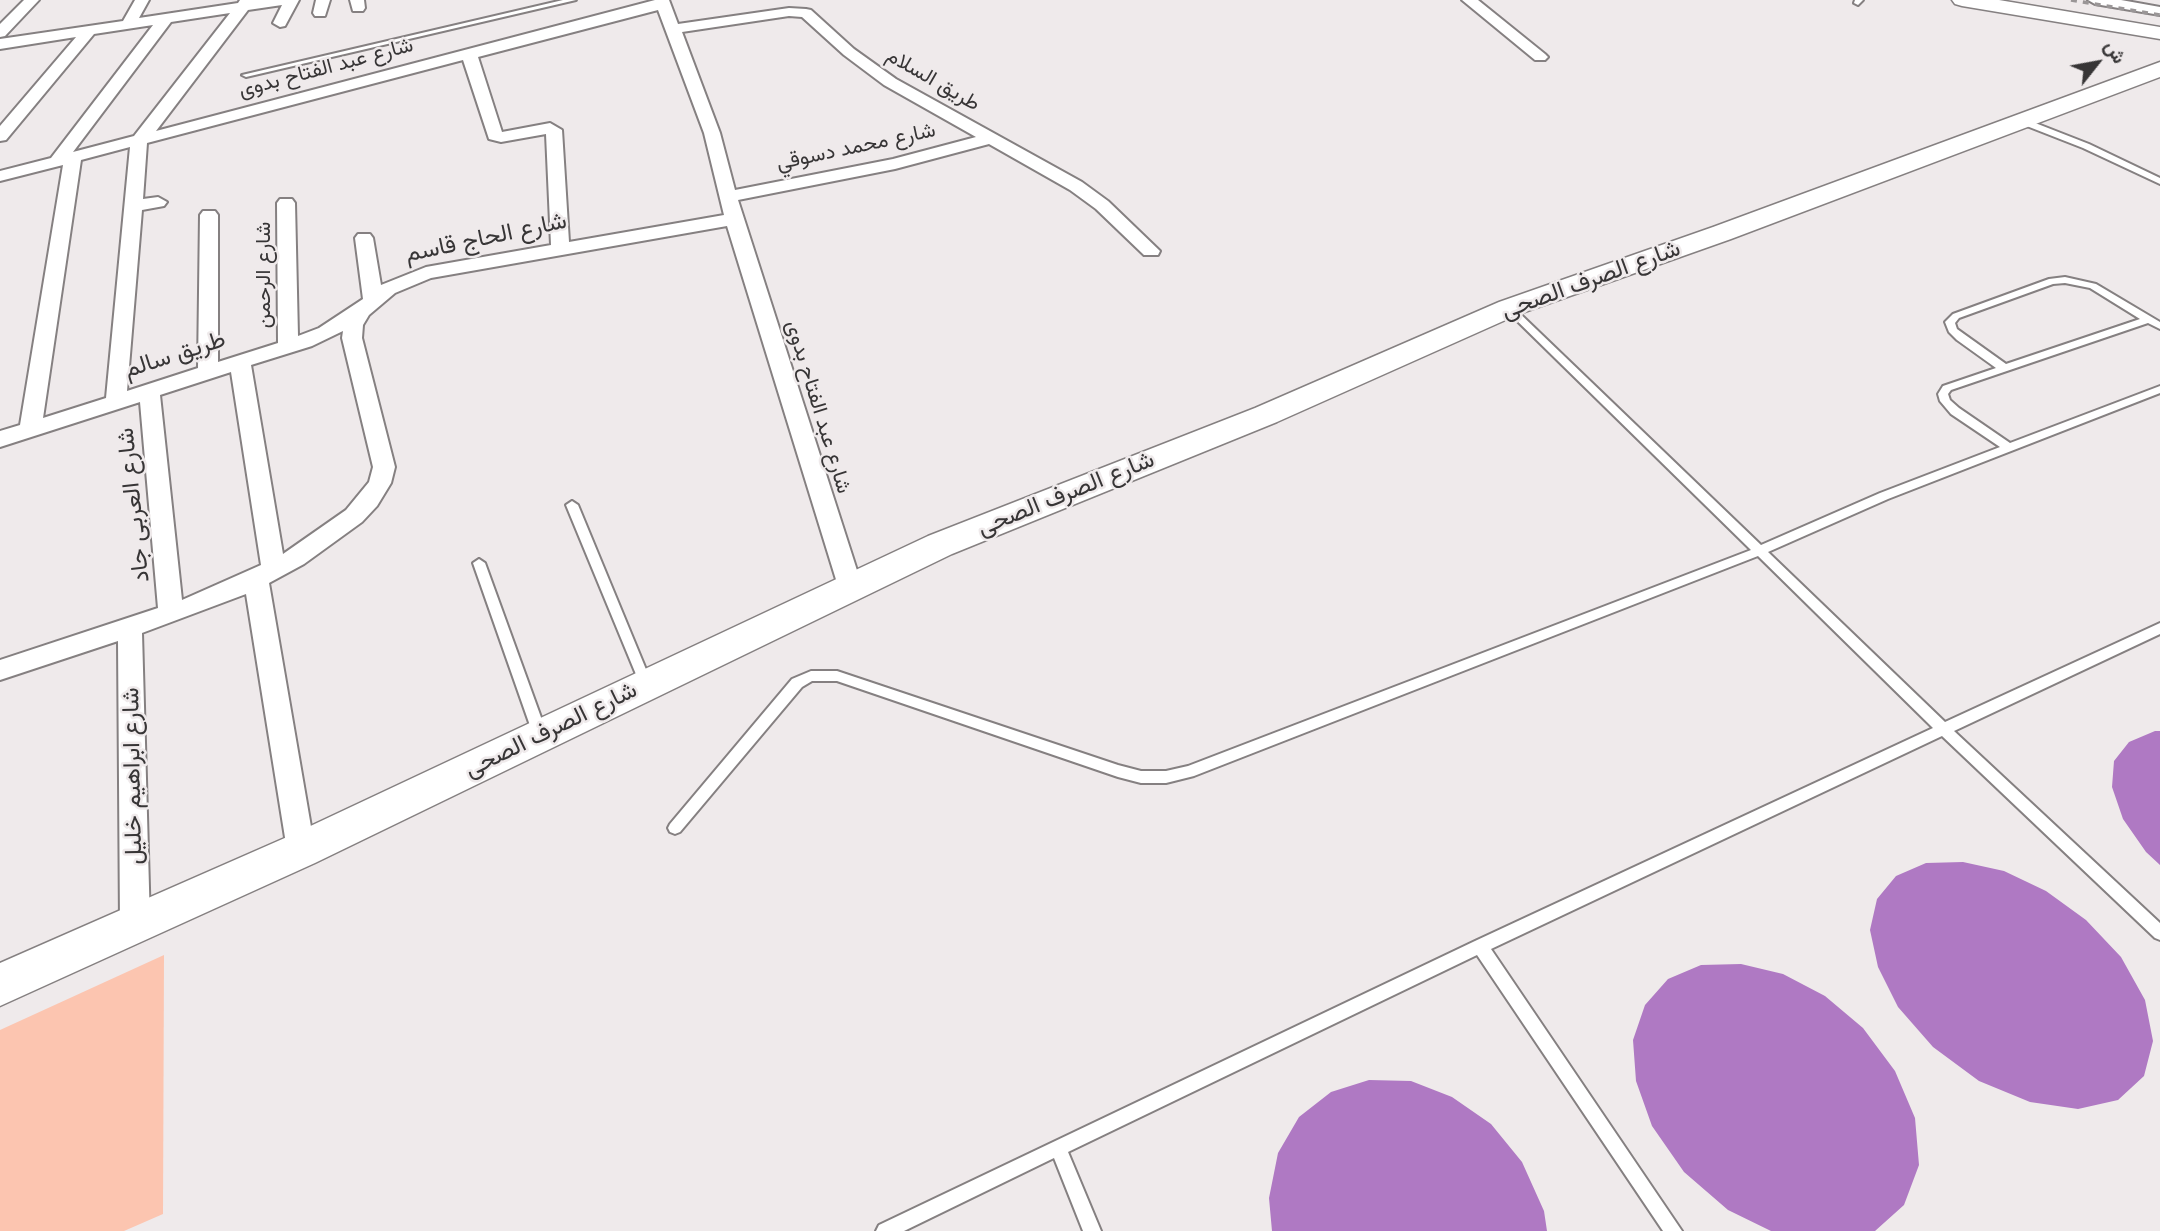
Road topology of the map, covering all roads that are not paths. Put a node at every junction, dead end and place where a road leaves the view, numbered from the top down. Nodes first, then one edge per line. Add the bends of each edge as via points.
1 (32, 0) edge
2 (142, 0) edge
3 (188, 0) edge
4 (285, 0) edge
5 (292, 0) edge
6 (572, 0) edge
7 (1469, 0) edge
8 (1962, 0) edge
9 (2080, 0) edge
10 (2095, 0) edge
11 (662, 2) edge
12 (245, 4) edge
13 (2160, 11) edge
14 (169, 20) junction
15 (2089, 21) junction
16 (280, 23) dead end
17 (127, 26) junction
18 (675, 29) junction
19 (88, 32) junction
20 (0, 33) edge
21 (2160, 33) edge
22 (8, 43) edge
23 (469, 54) junction
24 (1540, 57) dead end
25 (0, 62) edge
26 (2160, 69) edge
27 (246, 75) dead end
28 (2022, 121) junction
29 (0, 136) edge
30 (992, 138) junction
31 (139, 141) junction
32 (65, 159) junction
33 (0, 176) edge
34 (2160, 181) edge
35 (729, 197) junction
36 (158, 202) dead end
37 (286, 203) dead end
38 (133, 206) junction
39 (209, 215) dead end
40 (734, 219) junction
41 (364, 238) dead end
42 (560, 248) junction
43 (1151, 251) dead end
44 (367, 305) junction
45 (1508, 308) junction
46 (2149, 319) junction
47 (2160, 326) edge
48 (288, 347) junction
49 (240, 362) junction
50 (2004, 368) junction
51 (208, 372) junction
52 (2160, 389) edge
53 (149, 391) junction
54 (116, 402) junction
55 (30, 430) junction
56 (0, 439) edge
57 (2009, 449) junction
58 (572, 505) dead end
59 (1759, 551) junction
60 (479, 563) dead end
61 (265, 574) junction
62 (850, 586) junction
63 (171, 614) junction
64 (130, 628) junction
65 (2160, 628) edge
66 (0, 670) edge
67 (646, 684) junction
68 (1943, 729) junction
69 (541, 735) junction
70 (675, 828) dead end
71 (301, 850) junction
72 (135, 924) junction
73 (2160, 933) edge
74 (1480, 946) junction
75 (0, 985) edge
76 (1059, 1149) junction
77 (885, 1231) edge
78 (1092, 1231) edge
79 (1673, 1231) edge

1 - 20 street
2 - 17 street
3 - 14 street
4 - 12 street
5 - 16 street
6 - 27 lane
7 - 24 street
8 - 15 street
9 - 15 street
10 - 13 street
11 - 18 street, شارع عبد الفتاح بدوى
11 - 23 street, شارع عبد الفتاح بدوى
12 - 14 street
12 - 31 street
14 - 17 street
14 - 32 street
15 - 21 street
17 - 19 street
18 - 30 street, طريق السلام via 806,13 890,82
18 - 35 street, شارع عبد الفتاح بدوى
19 - 22 street
19 - 29 street
22 - 25 street
23 - 31 street, شارع عبد الفتاح بدوى
23 - 42 street via 495,135 554,130
26 - 28 street, شارع الصرف الصحى
28 - 34 lane
28 - 45 street, شارع الصرف الصحى
30 - 35 street, شارع محمد دسوقي via 895,164
30 - 43 street, طريق السلام via 1076,186
31 - 32 street, شارع عبد الفتاح بدوى
31 - 38 street
32 - 33 street, شارع عبد الفتاح بدوى
32 - 55 street
35 - 40 street, شارع عبد الفتاح بدوى
36 - 38 street
37 - 48 street, شارع الرحمن
38 - 54 street
39 - 51 street
40 - 42 street, شارع الحاج قاسم
40 - 62 street, شارع عبد الفتاح بدوى
41 - 44 street
42 - 44 street, شارع الحاج قاسم via 426,273 388,289
44 - 48 street, طريق سالم via 326,332
44 - 61 street via 353,325 352,338 384,467 380,483 354,516 316,545
45 - 59 lane
45 - 62 street, شارع الصرف الصحى via 1277,410 940,545
46 - 47 lane
46 - 50 lane
46 - 50 lane via 2100,289 2065,280 1956,316 1950,322 1961,338
48 - 49 street, طريق سالم
49 - 51 street, طريق سالم
49 - 61 street
50 - 57 lane via 1947,388 1943,394 1955,411
51 - 53 street, طريق سالم
52 - 57 lane
53 - 54 street, طريق سالم
53 - 63 street, شارع العربى جاد
54 - 55 street, طريق سالم
55 - 56 street, طريق سالم
57 - 59 lane via 1884,496
58 - 67 lane
59 - 68 lane
59 - 70 lane via 1166,777 1118,771 837,676 811,676 797,683
60 - 69 lane
61 - 63 street
61 - 71 street
62 - 67 street, شارع الصرف الصحى
63 - 64 street
64 - 66 street
64 - 72 street, شارع ابراهيم خليل
65 - 68 lane
67 - 69 street, شارع الصرف الصحى
68 - 73 lane
68 - 74 lane
69 - 71 street, شارع الصرف الصحى
71 - 72 street, شارع الصرف الصحى
72 - 75 street, شارع الصرف الصحى
74 - 76 lane
74 - 79 lane
76 - 77 lane
76 - 78 lane

